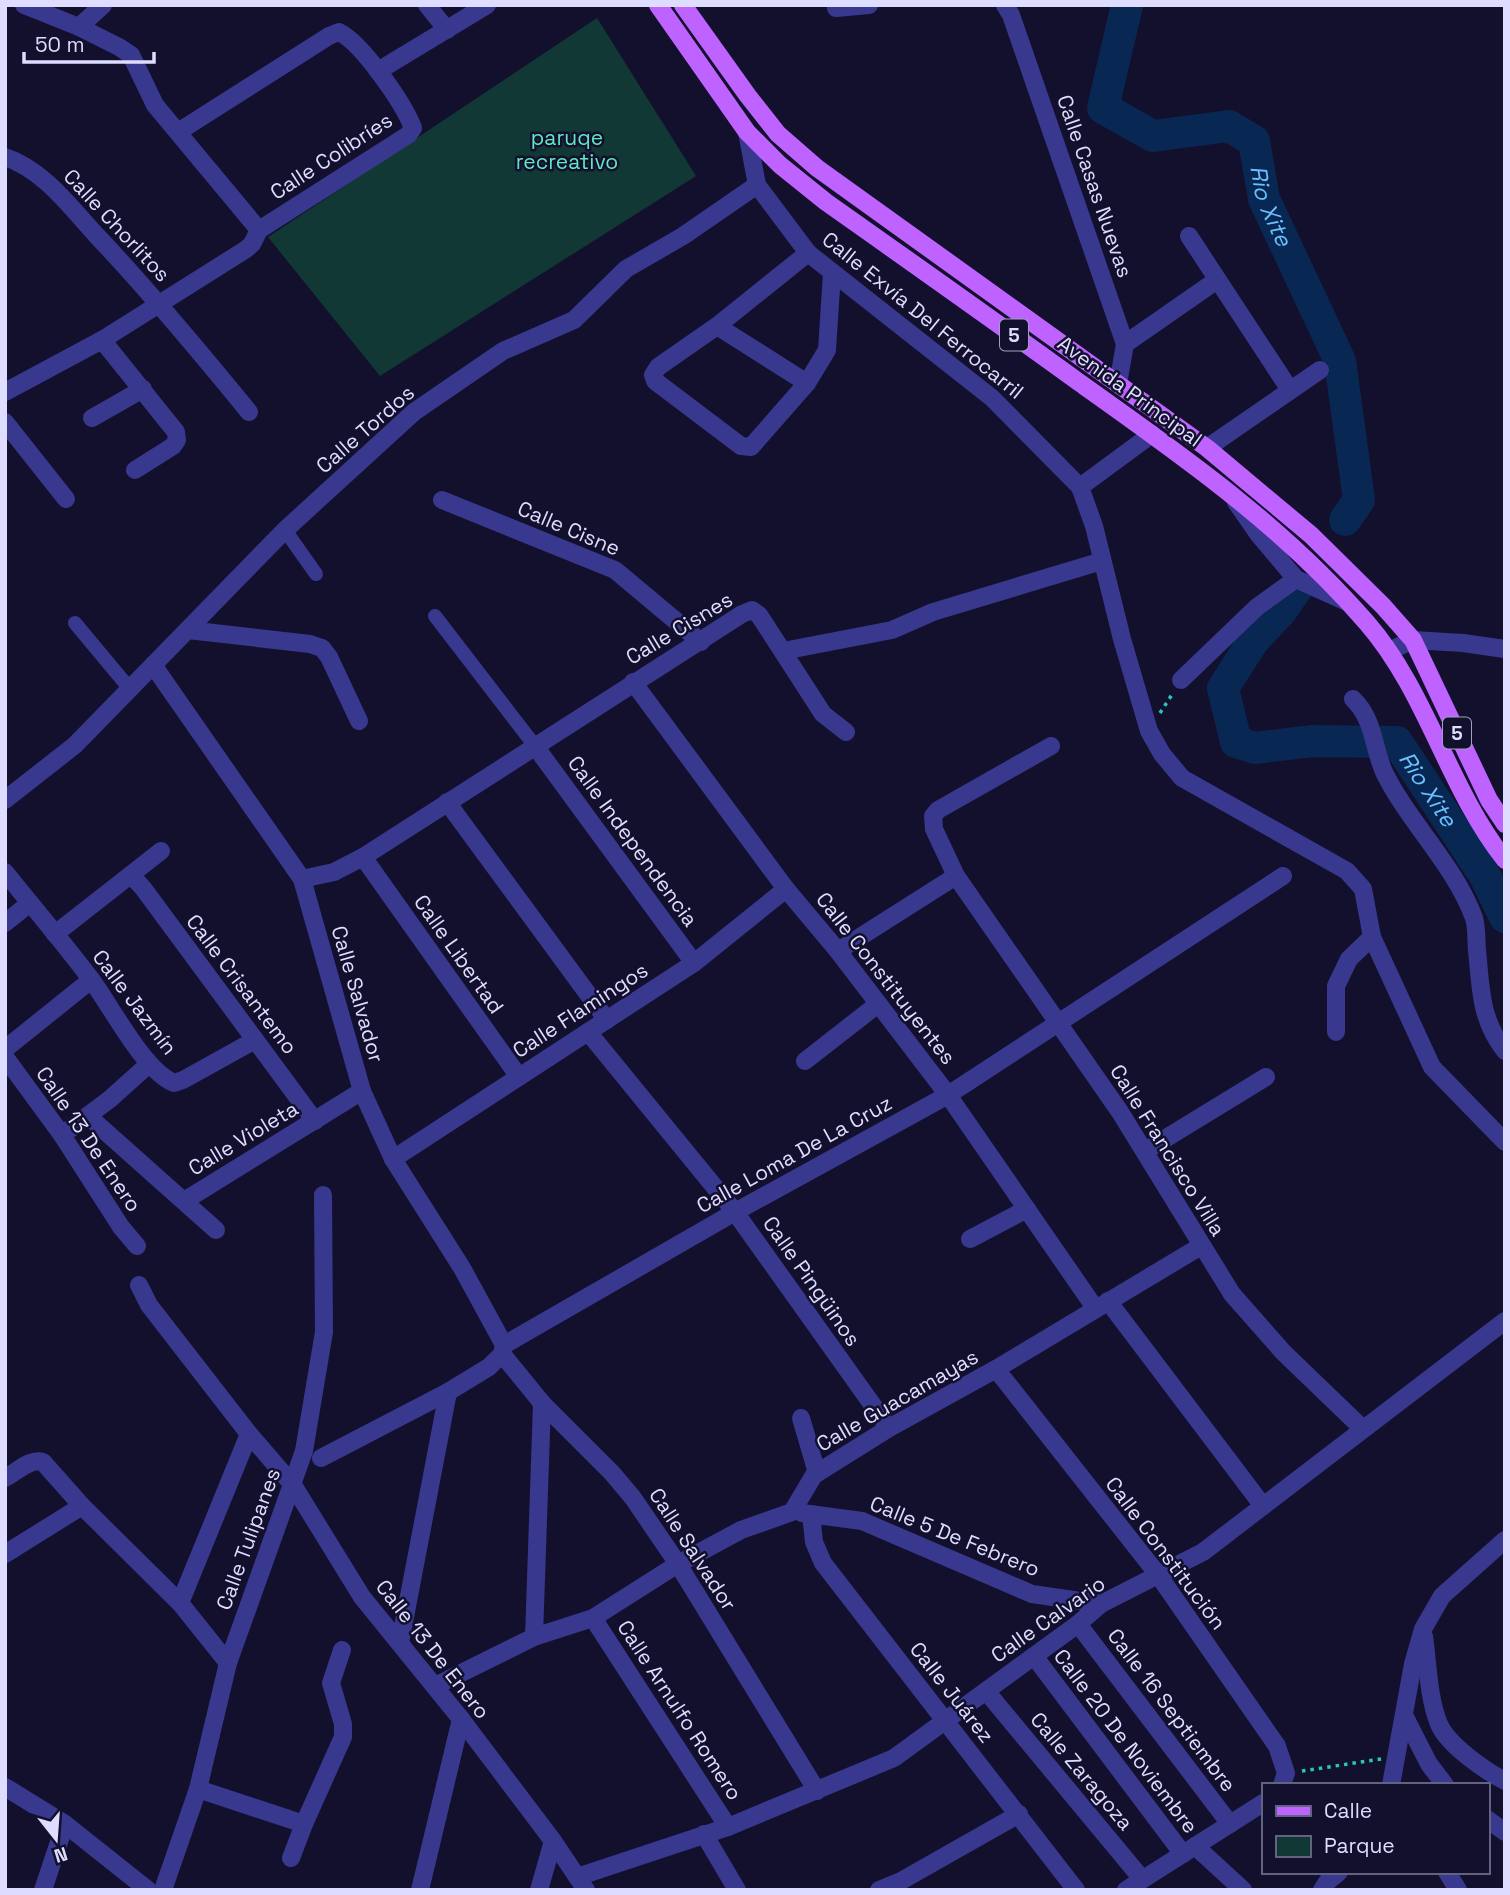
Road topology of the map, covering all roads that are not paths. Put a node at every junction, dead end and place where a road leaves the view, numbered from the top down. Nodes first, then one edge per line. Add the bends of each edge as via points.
1 (24, 5) edge
2 (103, 5) edge
3 (427, 5) edge
4 (487, 5) edge
5 (658, 5) edge
6 (683, 5) edge
7 (869, 5) edge
8 (1005, 5) edge
9 (836, 8) dead end
10 (79, 27) junction
11 (447, 30) junction
12 (378, 71) junction
13 (178, 132) junction
14 (747, 132) junction
15 (5, 158) edge
16 (757, 185) junction
17 (259, 230) junction
18 (1189, 236) dead end
19 (808, 253) junction
20 (832, 273) junction
21 (1217, 279) junction
22 (160, 304) junction
23 (718, 326) junction
24 (102, 340) junction
25 (1125, 344) junction
26 (1320, 370) dead end
27 (807, 383) junction
28 (1118, 384) junction
29 (143, 389) junction
30 (1290, 390) junction
31 (5, 392) edge
32 (249, 412) dead end
33 (92, 418) dead end
34 (5, 422) edge
35 (1152, 434) junction
36 (1207, 448) junction
37 (135, 470) dead end
38 (1080, 487) junction
39 (1225, 488) junction
40 (66, 499) dead end
41 (442, 500) dead end
42 (285, 530) junction
43 (1102, 561) junction
44 (316, 574) dead end
45 (1296, 579) junction
46 (1349, 603) junction
47 (435, 616) dead end
48 (75, 623) dead end
49 (188, 630) junction
50 (1413, 640) junction
51 (701, 642) junction
52 (1505, 649) edge
53 (783, 651) junction
54 (1389, 651) junction
55 (153, 665) junction
56 (1181, 680) road end
57 (633, 682) junction
58 (130, 689) junction
59 (1353, 699) dead end
60 (359, 721) dead end
61 (846, 732) dead end
62 (1051, 746) dead end
63 (536, 747) junction
64 (5, 800) edge
65 (447, 802) junction
66 (1505, 824) edge
67 (161, 851) dead end
68 (363, 857) junction
69 (1505, 860) edge
70 (5, 872) edge
71 (131, 875) junction
72 (956, 876) junction
73 (1283, 876) dead end
74 (302, 880) junction
75 (786, 889) junction
76 (30, 903) junction
77 (5, 923) edge
78 (55, 934) junction
79 (1372, 937) junction
80 (838, 951) junction
81 (694, 963) junction
82 (91, 980) junction
83 (878, 1004) junction
84 (607, 1020) junction
85 (1059, 1022) junction
86 (588, 1032) junction
87 (1336, 1032) dead end
88 (255, 1040) junction
89 (5, 1049) edge
90 (1505, 1051) edge
91 (5, 1057) edge
92 (806, 1061) dead end
93 (149, 1064) junction
94 (519, 1077) junction
95 (1266, 1077) dead end
96 (362, 1091) junction
97 (948, 1095) junction
98 (88, 1116) junction
99 (316, 1121) junction
100 (62, 1135) junction
101 (1505, 1143) edge
102 (1145, 1151) junction
103 (393, 1159) junction
104 (323, 1195) dead end
105 (184, 1200) junction
106 (1027, 1209) junction
107 (735, 1212) junction
108 (216, 1230) dead end
109 (970, 1240) dead end
110 (137, 1246) dead end
111 (1201, 1246) junction
112 (139, 1285) dead end
113 (1102, 1305) junction
114 (1505, 1321) edge
115 (503, 1350) junction
116 (996, 1369) junction
117 (448, 1392) junction
118 (542, 1403) junction
119 (801, 1418) dead end
120 (889, 1428) junction
121 (1363, 1429) junction
122 (248, 1434) junction
123 (321, 1458) dead end
124 (817, 1473) junction
125 (5, 1478) edge
126 (293, 1485) junction
127 (82, 1506) junction
128 (1263, 1506) junction
129 (792, 1512) junction
130 (811, 1514) junction
131 (1505, 1540) edge
132 (5, 1554) edge
133 (678, 1564) junction
134 (1159, 1576) junction
135 (180, 1603) junction
136 (1101, 1604) junction
137 (593, 1618) junction
138 (1078, 1624) junction
139 (1423, 1629) junction
140 (534, 1637) junction
141 (400, 1643) junction
142 (342, 1650) dead end
143 (1034, 1656) junction
144 (228, 1663) junction
145 (435, 1686) junction
146 (986, 1691) junction
147 (1405, 1717) junction
148 (461, 1720) junction
149 (946, 1720) junction
150 (1284, 1779) edge
151 (1505, 1781) edge
152 (1393, 1783) edge
153 (1443, 1783) edge
154 (5, 1787) edge
155 (198, 1788) junction
156 (817, 1791) junction
157 (1262, 1804) edge
158 (1019, 1814) junction
159 (1489, 1820) edge
160 (65, 1824) junction
161 (304, 1824) junction
162 (1230, 1824) junction
163 (728, 1826) junction
164 (1505, 1832) edge
165 (704, 1834) junction
166 (553, 1841) junction
167 (1189, 1850) junction
168 (291, 1858) dead end
169 (1337, 1874) edge
170 (1448, 1874) edge
171 (1142, 1880) junction
172 (581, 1884) edge
173 (43, 1890) edge
174 (148, 1890) edge
175 (163, 1890) edge
176 (420, 1890) edge
177 (539, 1890) edge
178 (737, 1890) edge
179 (879, 1890) edge
180 (1076, 1890) edge
181 (1126, 1890) edge
182 (1244, 1890) edge
183 (1322, 1890) edge
184 (1458, 1890) edge

1 - 10 street
2 - 10 street
3 - 11 street
4 - 11 street
5 - 14 main road, Avenida Principal / 5
6 - 28 main road, Avenida Principal / 5 via 771,125 817,169
7 - 9 street
8 - 25 street, Calle Casas Nuevas
10 - 13 street via 131,55 155,105
11 - 12 street
12 - 13 street, Calle Colibríes via 349,37 339,32
12 - 17 street, Calle Colibríes via 409,118 412,128 408,135
13 - 17 street
14 - 16 street
14 - 35 main road, Avenida Principal / 5 via 826,202
15 - 22 street, Calle Chorlitos via 48,184
16 - 19 street, Calle Exvía Del Ferrocarril
16 - 42 street, Calle Tordos via 626,270 574,320 503,351 414,412
17 - 22 street, Calle Chorlitos via 245,250
18 - 21 street
19 - 20 street, Calle Exvía Del Ferrocarril
19 - 23 street
20 - 27 street via 827,350
20 - 38 street, Calle Exvía Del Ferrocarril via 992,398
21 - 25 street
21 - 30 street
22 - 24 street
22 - 32 street
23 - 27 street
23 - 27 street via 653,375 741,446 751,447
24 - 29 street
24 - 31 street
25 - 28 street, Calle Casas Nuevas
26 - 30 street
28 - 36 main road, Avenida Principal / 5
29 - 33 street
29 - 37 street via 176,432 177,440
30 - 36 street
34 - 40 street
35 - 38 street
35 - 39 main road, Avenida Principal / 5
36 - 50 main road, Avenida Principal / 5 via 1311,535
38 - 43 street, Calle Exvía Del Ferrocarril
39 - 45 street
39 - 46 main road, Avenida Principal / 5 via 1297,550
41 - 51 street, Calle Cisne via 615,570
42 - 44 street
42 - 49 street, Calle Tordos
43 - 53 street via 933,612 892,630
43 - 79 street, Calle Exvía Del Ferrocarril via 1149,731 1162,754 1182,778 1348,871 1363,889
45 - 46 street
45 - 56 street via 1257,607
46 - 54 main road, Avenida Principal / 5
47 - 63 street
48 - 58 street
49 - 55 street, Calle Tordos
49 - 60 street via 322,648
50 - 52 street
50 - 54 street
50 - 66 main road, 5 via 1489,800
51 - 53 street, Calle Cisnes via 752,610
51 - 57 street, Calle Cisnes
53 - 61 street via 823,714
54 - 69 main road, 5 via 1474,815
55 - 58 street, Calle Tordos
55 - 74 street, Calle Salvador
57 - 63 street, Calle Cisnes
57 - 75 street, Calle Constituyentes
58 - 64 street, Calle Tordos via 75,745
59 - 90 street via 1369,720 1377,754 1392,785 1475,920 1484,1017
62 - 72 street, Calle Francisco Villa via 933,816 934,829
63 - 65 street, Calle Cisnes
63 - 81 street, Calle Independencia
65 - 68 street, Calle Cisnes
65 - 84 street
67 - 71 street
68 - 74 street, Calle Cisnes via 334,872
68 - 94 street, Calle Libertad
70 - 76 street, Calle Jazmín
71 - 78 street
71 - 88 street, Calle Crisantemo
72 - 80 street
72 - 85 street, Calle Francisco Villa
73 - 85 street, Calle Loma De La Cruz
74 - 96 street, Calle Salvador
75 - 80 street, Calle Constituyentes
75 - 81 street, Calle Flamingos
76 - 77 street
76 - 78 street, Calle Jazmín
78 - 82 street, Calle Jazmín
79 - 87 street via 1349,959 1336,986
79 - 101 street, Calle Exvía Del Ferrocarril via 1432,1067
80 - 83 street, Calle Constituyentes
81 - 84 street, Calle Flamingos
82 - 89 street
82 - 93 street, Calle Jazmín
83 - 92 street
83 - 97 street, Calle Constituyentes
84 - 86 street, Calle Flamingos
85 - 97 street, Calle Loma De La Cruz
85 - 102 street, Calle Francisco Villa
86 - 94 street, Calle Flamingos
86 - 107 street, Calle Pingüinos
88 - 93 street, Calle Jazmín via 174,1083
88 - 99 street, Calle Crisantemo
91 - 100 street, Calle 13 De Enero
93 - 98 street
94 - 103 street, Calle Flamingos
95 - 102 street
96 - 99 street, Calle Violeta
96 - 103 street, Calle Salvador
97 - 106 street, Calle Constituyentes
97 - 107 street, Calle Loma De La Cruz
98 - 100 street
98 - 105 street, Calle Violeta
99 - 105 street, Calle Violeta
100 - 110 street, Calle 13 De Enero
102 - 111 street, Calle Francisco Villa
103 - 115 street, Calle Salvador via 462,1268
104 - 126 street, Calle Tulipanes via 324,1332 304,1451
105 - 108 street
106 - 109 street
106 - 113 street, Calle Constituyentes
107 - 115 street, Calle Loma De La Cruz
107 - 120 street, Calle Pingüinos
111 - 113 street, Calle Guacamayas
111 - 121 street, Calle Francisco Villa via 1232,1294 1283,1352
112 - 122 street, Calle 13 De Enero via 149,1306
113 - 116 street, Calle Guacamayas
113 - 128 street, Calle Constituyentes
114 - 121 street, Calle Calvario
115 - 117 street, Calle Loma De La Cruz via 489,1367
115 - 118 street, Calle Salvador
116 - 120 street, Calle Guacamayas
116 - 134 street, Calle Constitución
117 - 123 street, Calle Loma De La Cruz
117 - 141 street
118 - 133 street, Calle Salvador via 619,1482
118 - 140 street
119 - 124 street
120 - 124 street, Calle Guacamayas
121 - 128 street, Calle Calvario
122 - 126 street, Calle 13 De Enero
122 - 135 street
124 - 129 street, Calle Guacamayas
125 - 127 street via 38,1460
126 - 141 street, Calle 13 De Enero via 362,1597
126 - 144 street, Calle Tulipanes
127 - 132 street
127 - 135 street
128 - 134 street, Calle Calvario via 1203,1552
129 - 130 street, Calle 5 De Febrero
129 - 133 street via 741,1530
130 - 136 street, Calle 5 De Febrero via 862,1521 1032,1594
130 - 149 street, Calle Juárez via 822,1563
131 - 139 street via 1442,1596
133 - 137 street
133 - 156 street, Calle Salvador
134 - 136 street, Calle Calvario
134 - 150 street, Calle Constitución via 1277,1746
135 - 144 street
136 - 138 street, Calle Calvario
137 - 140 street
137 - 163 street, Calle Arnulfo Romero
138 - 143 street, Calle Calvario
138 - 162 street, Calle 16 Septiembre
139 - 147 street
139 - 151 street via 1439,1724 1477,1763
140 - 145 street
141 - 145 street, Calle 13 De Enero
142 - 161 street via 331,1683 343,1737
143 - 146 street, Calle Calvario
143 - 167 street, Calle 20 De Noviembre
144 - 155 street, Calle Tulipanes
145 - 148 street, Calle 13 De Enero
146 - 149 street, Calle Calvario
146 - 171 street, Calle Zaragoza
147 - 152 street
147 - 153 street
148 - 166 street, Calle 13 De Enero
148 - 176 street
149 - 156 street, Calle Calvario via 894,1758
149 - 158 street, Calle Juárez
154 - 160 street
155 - 161 street
155 - 175 street, Calle Tulipanes
156 - 163 street, Calle Calvario
157 - 162 street
158 - 179 street
158 - 180 street, Calle Juárez
159 - 164 street
160 - 173 street
160 - 174 street
161 - 168 street
162 - 167 street
163 - 165 street, Calle Calvario
165 - 172 street, Calle Calvario
165 - 178 street
166 - 172 street, Calle 13 De Enero
166 - 177 street
167 - 171 street
167 - 182 street, Calle 20 De Noviembre
169 - 183 street
170 - 184 street
171 - 181 street

